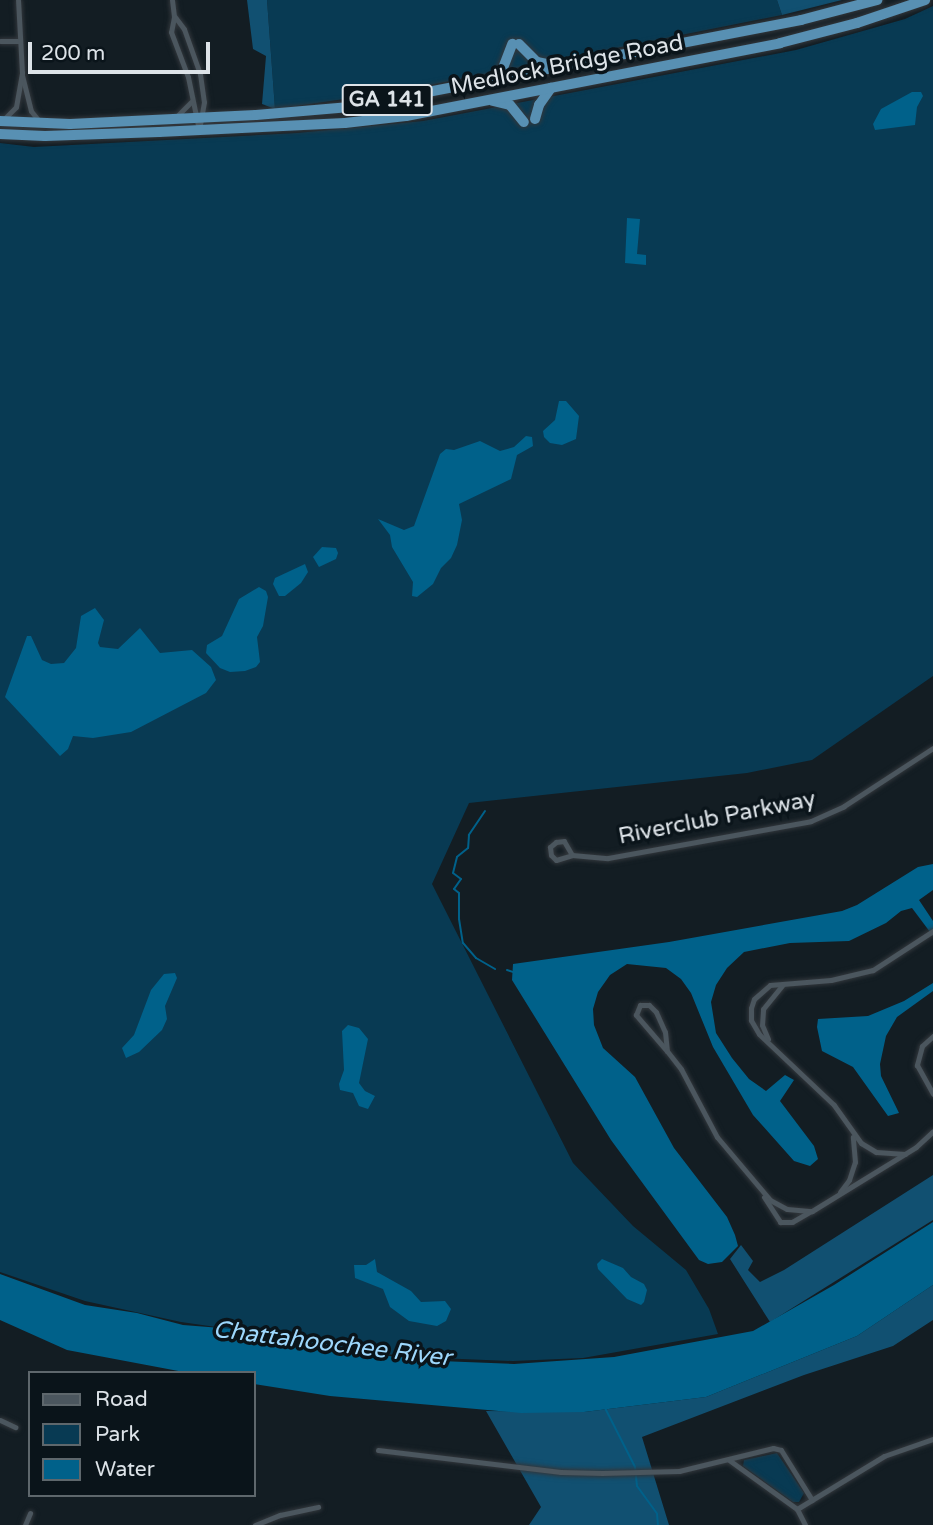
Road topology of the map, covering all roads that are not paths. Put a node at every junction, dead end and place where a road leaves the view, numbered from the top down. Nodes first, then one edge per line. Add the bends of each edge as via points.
1 (18, 0) edge
2 (172, 0) edge
3 (877, 0) edge
4 (925, 0) edge
5 (174, 17) junction
6 (0, 41) edge
7 (20, 41) junction
8 (196, 60) junction
9 (184, 65) junction
10 (563, 66) junction
11 (22, 73) junction
12 (494, 79) junction
13 (551, 88) junction
14 (192, 101) junction
15 (485, 101) junction
16 (204, 102) junction
17 (220, 117) junction
18 (199, 118) junction
19 (173, 119) junction
20 (535, 119) dead end
21 (1, 121) edge
22 (524, 122) dead end
23 (44, 124) junction
24 (200, 130) junction
25 (0, 134) edge
26 (933, 748) edge
27 (572, 855) dead end
28 (930, 933) edge
29 (783, 984) junction
30 (933, 1036) edge
31 (770, 1042) junction
32 (667, 1051) junction
33 (933, 1094) edge
34 (849, 1126) junction
35 (933, 1132) edge
36 (905, 1154) junction
37 (761, 1191) junction
38 (832, 1199) junction
39 (812, 1211) junction
40 (0, 1420) edge
41 (15, 1427) dead end
42 (933, 1439) edge
43 (378, 1450) dead end
44 (729, 1460) junction
45 (812, 1500) junction
46 (318, 1507) dead end
47 (797, 1509) junction
48 (30, 1513) dead end
49 (25, 1525) edge
50 (255, 1525) edge
51 (805, 1525) edge

1 - 7 street
2 - 5 street
3 - 10 highway, Medlock Bridge Road / GA 141 via 801,20
4 - 13 highway, Medlock Bridge Road / GA 141 via 780,44
5 - 8 street
5 - 9 street via 171,32
6 - 7 street
7 - 11 street
8 - 9 street
8 - 16 street
9 - 14 street
10 - 12 highway, Medlock Bridge Road / GA 141
10 - 12 highway via 537,62 515,44
11 - 21 street via 16,107
11 - 23 street via 31,111
12 - 17 highway, Medlock Bridge Road / GA 141 via 350,107
13 - 15 highway, Medlock Bridge Road / GA 141
13 - 20 highway
14 - 18 street
14 - 19 street
15 - 22 highway via 510,106
15 - 24 highway, Medlock Bridge Road / GA 141 via 345,123
16 - 17 street
16 - 18 street
17 - 18 highway, Medlock Bridge Road / GA 141
18 - 19 highway, Medlock Bridge Road / GA 141
18 - 24 street
19 - 23 highway, Medlock Bridge Road / GA 141
21 - 23 highway, Medlock Bridge Road / GA 141
24 - 25 highway, Medlock Bridge Road / GA 141 via 79,136
26 - 27 street, Riverclub Parkway via 844,806 811,821 608,858
28 - 29 street via 873,970 831,981
29 - 31 street via 763,1009 762,1026
29 - 31 street via 761,991 751,1008 755,1028
30 - 33 street via 922,1046 917,1065
31 - 34 street
32 - 32 street via 656,1012 649,1005 640,1005 636,1015
32 - 37 street via 717,1137
34 - 36 street via 861,1143 876,1152
34 - 38 street via 855,1162 849,1180
35 - 36 street
36 - 38 street
37 - 39 street via 787,1209
37 - 39 street via 780,1222 792,1222
38 - 39 street
40 - 41 street
42 - 45 street via 884,1456
43 - 44 street via 561,1472 679,1471
44 - 45 street via 781,1450
44 - 47 street
45 - 47 street
46 - 50 street
47 - 51 street
48 - 49 street

